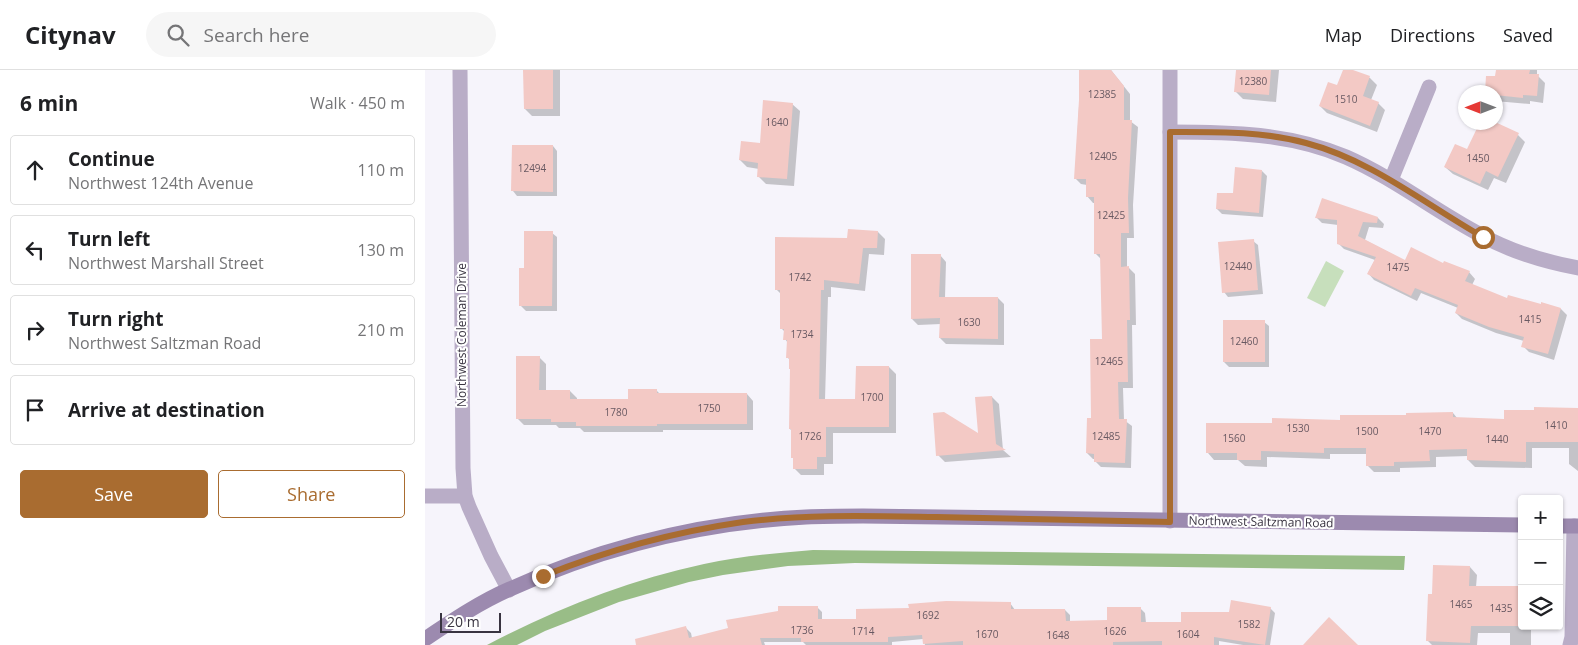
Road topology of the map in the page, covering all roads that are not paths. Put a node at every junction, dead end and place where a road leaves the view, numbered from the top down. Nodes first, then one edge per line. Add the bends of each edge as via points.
1 (460, 70) edge
2 (1170, 70) edge
3 (1429, 87) dead end
4 (1170, 132) junction
5 (1391, 180) junction
6 (1578, 268) edge
7 (425, 496) edge
8 (465, 496) junction
9 (1170, 522) junction
10 (1518, 526) edge
11 (1570, 526) edge
12 (509, 590) junction
13 (425, 639) edge
14 (1570, 645) edge

1 - 8 street, Northwest Coleman Drive
2 - 4 street
3 - 5 street
4 - 5 street via 1233,132 1306,143 1346,157
4 - 9 street
5 - 6 street via 1483,237
7 - 8 street
8 - 12 street, Northwest Coleman Drive
9 - 10 main road, Northwest Saltzman Road
9 - 12 main road, Northwest Saltzman Road via 863,516 745,522 635,544 571,564
11 - 14 street
12 - 13 main road, Northwest Saltzman Road

